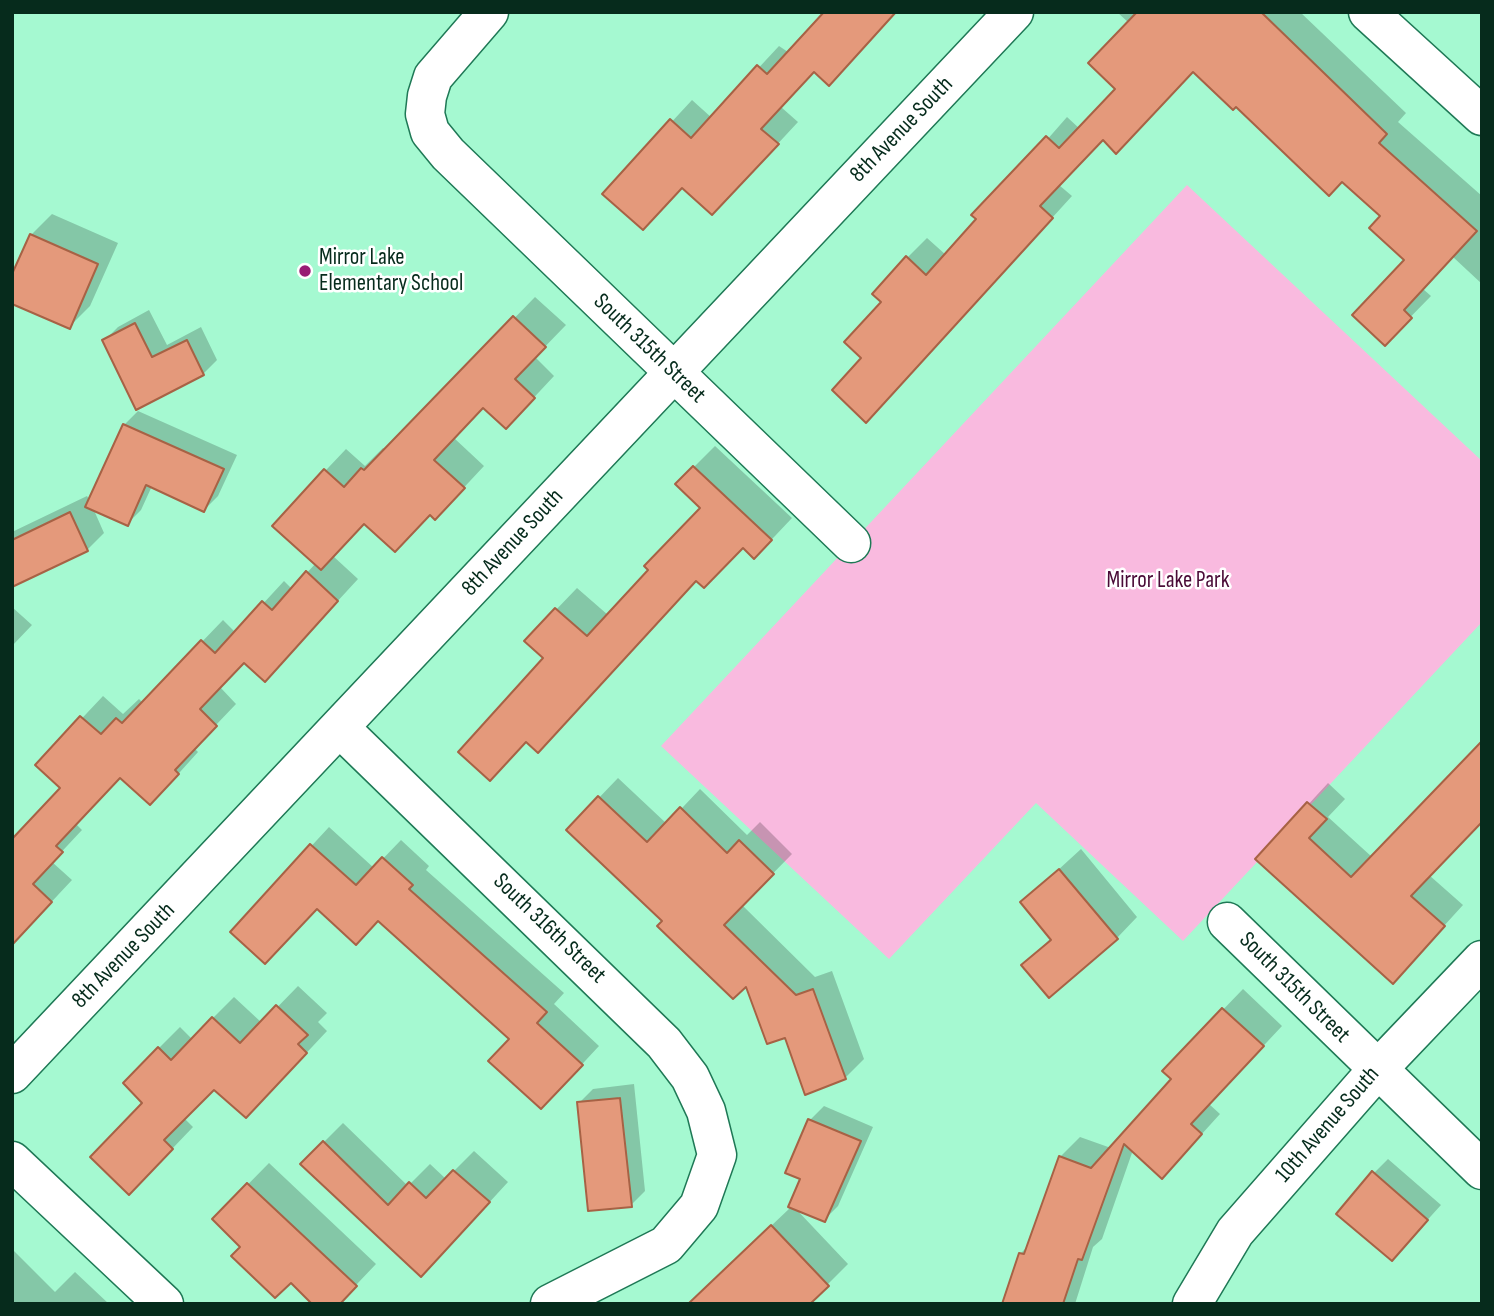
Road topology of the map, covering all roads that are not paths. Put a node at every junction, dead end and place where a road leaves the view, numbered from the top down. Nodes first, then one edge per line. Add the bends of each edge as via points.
1 (489, 12) edge
2 (1014, 12) edge
3 (1368, 12) edge
4 (1482, 116) edge
5 (672, 372) junction
6 (852, 543) dead end
7 (341, 729) junction
8 (1227, 922) dead end
9 (1482, 960) edge
10 (1377, 1070) junction
11 (12, 1074) edge
12 (12, 1161) edge
13 (1482, 1170) edge
14 (164, 1304) edge
15 (550, 1304) edge
16 (1192, 1304) edge

1 - 5 street, South 315th Street via 433,78 426,96 430,132
2 - 5 street, 8th Avenue South
3 - 4 street
5 - 6 street, South 315th Street
5 - 7 street, 8th Avenue South
7 - 11 street, 8th Avenue South
7 - 15 street, South 316th Street via 664,1043 691,1077 706,1111 717,1155 699,1206 666,1245
8 - 10 street, South 315th Street
9 - 10 street, 10th Avenue South
10 - 13 street, South 315th Street
10 - 16 street, 10th Avenue South via 1235,1232
12 - 14 street

